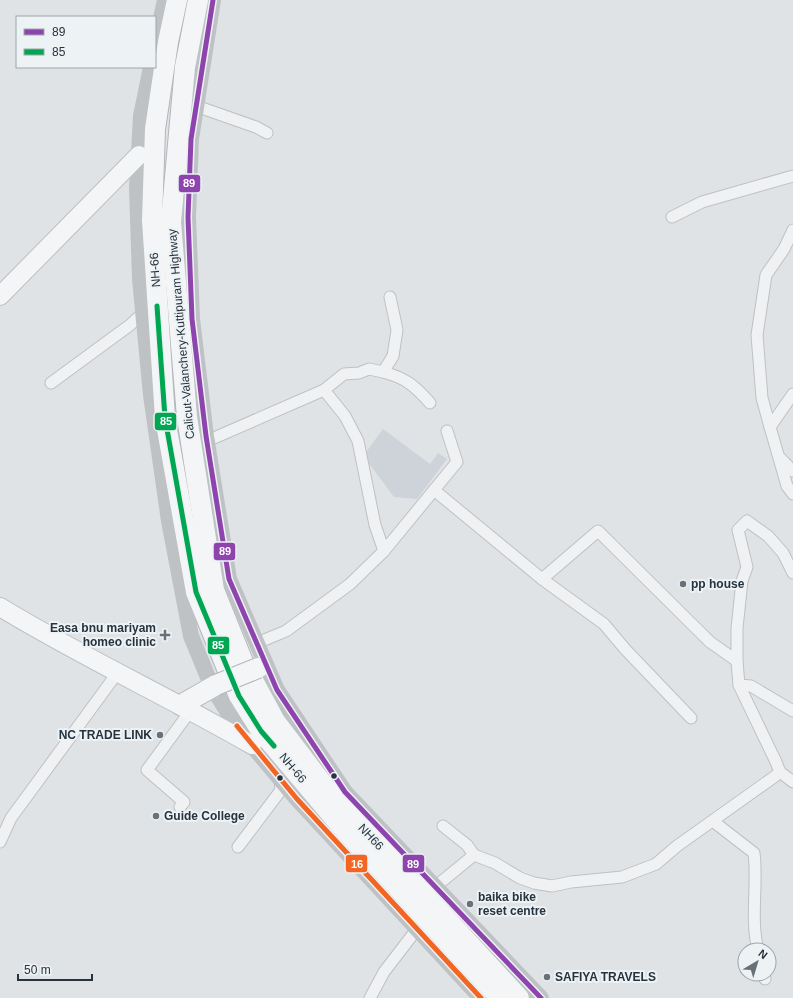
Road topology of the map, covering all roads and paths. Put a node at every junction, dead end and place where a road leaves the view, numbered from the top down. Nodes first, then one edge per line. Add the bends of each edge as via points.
1 (165, 0) edge
2 (177, 0) edge
3 (198, 0) edge
4 (213, 0) edge
5 (156, 41) edge
6 (151, 68) edge
7 (196, 106) junction
8 (267, 133) dead end
9 (139, 155) junction
10 (793, 176) edge
11 (672, 217) dead end
12 (793, 230) edge
13 (0, 296) edge
14 (390, 297) dead end
15 (143, 314) junction
16 (383, 372) junction
17 (51, 382) dead end
18 (324, 390) junction
19 (793, 394) edge
20 (430, 403) dead end
21 (770, 427) junction
22 (447, 431) dead end
23 (207, 441) junction
24 (778, 457) junction
25 (793, 471) edge
26 (434, 490) junction
27 (793, 494) edge
28 (384, 551) junction
29 (793, 574) edge
30 (542, 579) junction
31 (0, 607) edge
32 (257, 643) junction
33 (737, 661) junction
34 (255, 665) junction
35 (118, 672) junction
36 (739, 685) junction
37 (214, 686) junction
38 (186, 707) junction
39 (793, 711) edge
40 (691, 718) dead end
41 (252, 745) junction
42 (780, 772) junction
43 (280, 778) junction
44 (793, 782) edge
45 (180, 808) dead end
46 (714, 822) junction
47 (444, 826) dead end
48 (0, 842) edge
49 (238, 847) dead end
50 (474, 855) junction
51 (435, 887) junction
52 (417, 929) junction
53 (756, 942) edge
54 (370, 998) edge
55 (481, 998) edge
56 (500, 998) edge
57 (520, 998) edge
58 (541, 998) edge

1 - 5 street
2 - 56 highway, NH-66 via 155,129 152,220 165,418 196,592 234,683 261,730 342,827
3 - 34 highway, Calicut-Valanchery-Kuttipuram Highway / NH66 via 185,68 171,222 187,417 214,590
4 - 7 street, Calicut-Valanchery-Kuttipuram Highway / NH66
6 - 9 street via 141,116
7 - 8 street
7 - 23 street, Calicut-Valanchery-Kuttipuram Highway / NH66 via 191,140 188,217 192,320
9 - 13 main road
9 - 15 street via 137,186
10 - 11 street via 702,202
12 - 21 street via 784,249 766,275 757,335 762,398
14 - 16 street via 397,330 393,356
15 - 17 street
15 - 37 street via 168,521 191,636
16 - 18 street via 369,368 358,373 344,374
16 - 20 street via 400,376 415,386
18 - 23 street
18 - 28 street via 345,416 358,442 375,525
19 - 21 street
21 - 24 street
22 - 26 street via 457,462
23 - 32 street, Calicut-Valanchery-Kuttipuram Highway / NH66 via 229,579
24 - 25 street
24 - 27 street via 787,486
26 - 28 street
26 - 30 street
28 - 32 street via 350,584 286,631
29 - 33 street via 783,553 768,536 747,521 738,530 747,567 742,581 737,628
30 - 33 street via 598,531 710,642
30 - 40 street via 604,624
31 - 35 main road
32 - 34 street, Calicut-Valanchery-Kuttipuram Highway / NH66
33 - 36 street
34 - 37 highway, bridge
34 - 51 street, Calicut-Valanchery-Kuttipuram Highway / NH66 via 276,690 345,792
34 - 57 highway, NH66 / NH66 via 275,721 325,787
35 - 38 main road
35 - 48 street via 11,818
36 - 39 street via 751,686
36 - 42 street
37 - 38 highway
37 - 41 street via 239,730
38 - 41 main road
38 - 45 street via 147,770 184,802
41 - 43 street
42 - 44 street
42 - 46 street
43 - 49 street via 281,790
43 - 52 street
46 - 50 street via 677,846 656,864 622,877 552,886 520,878 495,863
46 - 53 street via 754,854
47 - 50 street via 468,845
50 - 51 street
51 - 58 street, Calicut-Valanchery-Kuttipuram Highway / NH66
52 - 54 street via 384,972
52 - 55 street

